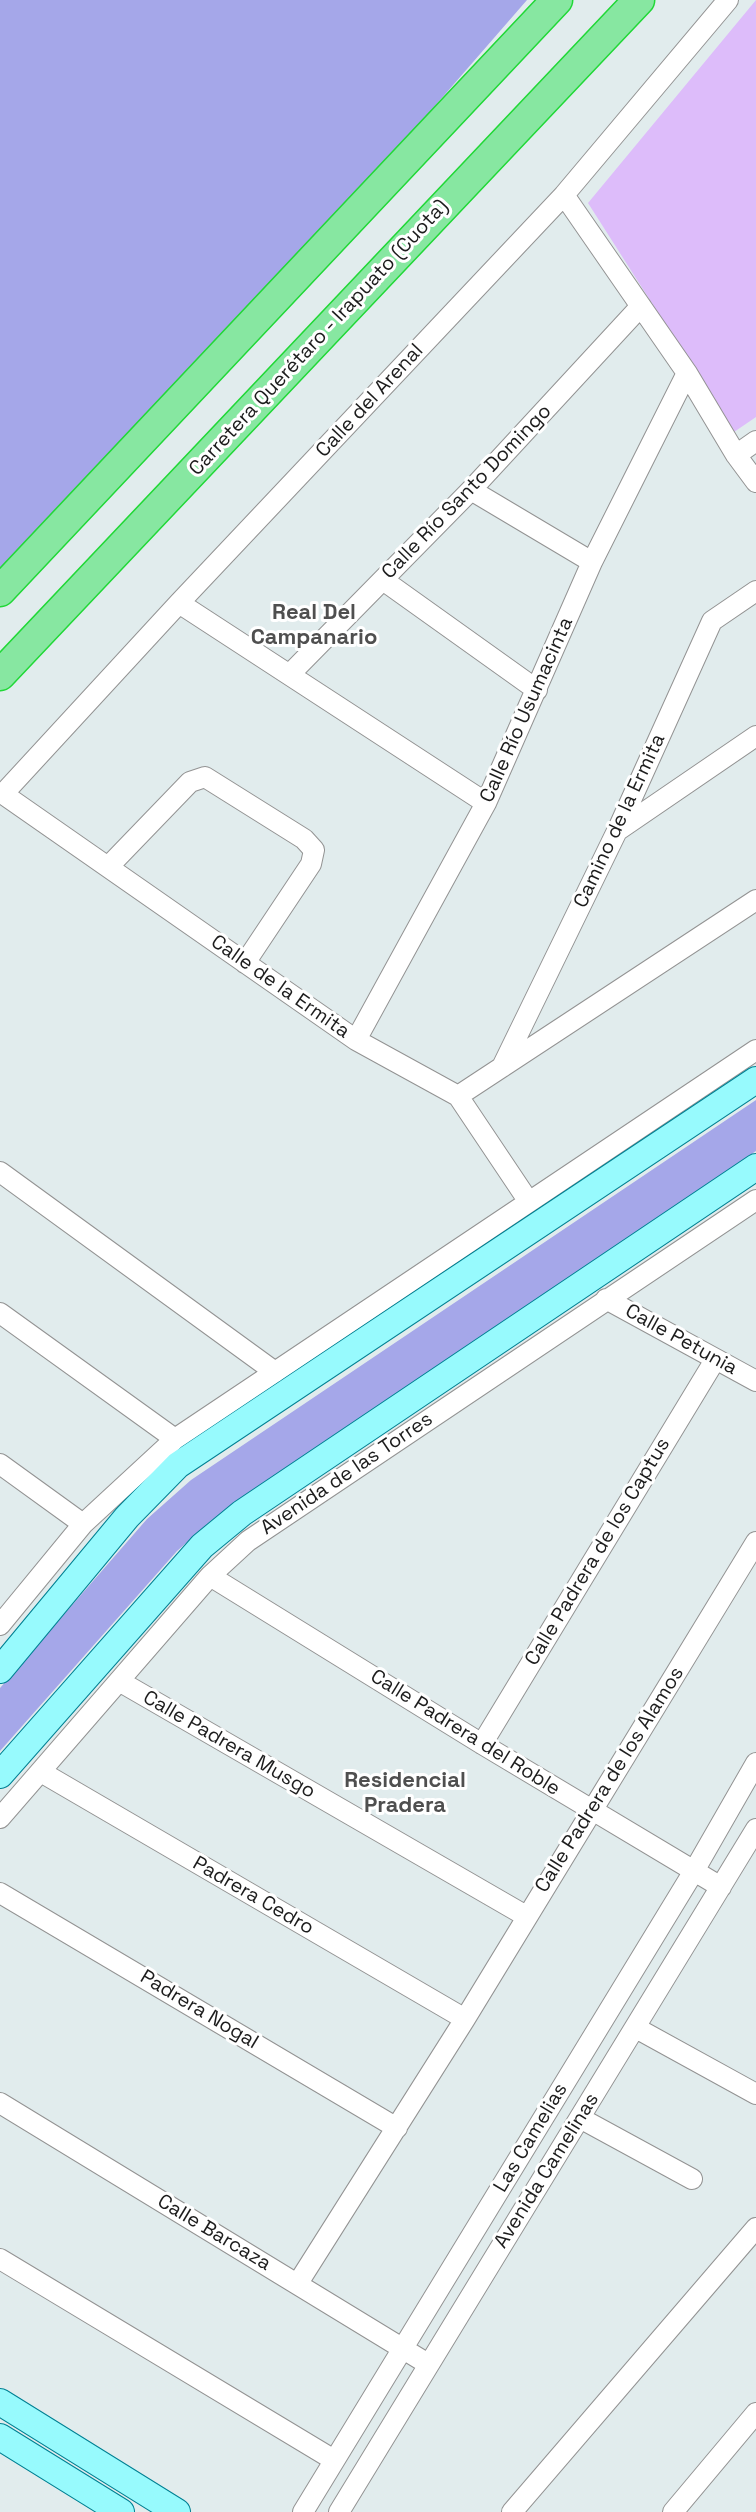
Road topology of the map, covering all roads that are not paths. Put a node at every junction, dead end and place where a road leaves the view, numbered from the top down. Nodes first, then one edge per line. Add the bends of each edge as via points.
1 (557, 0) edge
2 (639, 0) edge
3 (728, 0) edge
4 (564, 195) junction
5 (641, 306) junction
6 (687, 373) junction
7 (756, 441) edge
8 (736, 455) junction
9 (756, 482) edge
10 (471, 490) junction
11 (592, 562) junction
12 (383, 580) junction
13 (0, 591) edge
14 (756, 591) edge
15 (179, 603) junction
16 (290, 674) junction
17 (0, 675) edge
18 (537, 690) junction
19 (756, 736) edge
20 (3, 794) joint
21 (486, 803) junction
22 (617, 831) junction
23 (108, 867) junction
24 (756, 900) edge
25 (245, 963) junction
26 (356, 1040) junction
27 (756, 1050) edge
28 (502, 1067) junction
29 (756, 1080) edge
30 (458, 1096) junction
31 (756, 1167) edge
32 (0, 1172) edge
33 (756, 1200) edge
34 (529, 1202) junction
35 (606, 1299) junction
36 (0, 1313) edge
37 (715, 1360) junction
38 (275, 1372) junction
39 (756, 1381) edge
40 (175, 1439) junction
41 (0, 1464) edge
42 (83, 1524) junction
43 (756, 1542) edge
44 (210, 1575) junction
45 (2, 1620) edge
46 (0, 1670) edge
47 (119, 1681) junction
48 (482, 1744) junction
49 (756, 1763) edge
50 (41, 1772) junction
51 (0, 1775) edge
52 (591, 1810) junction
53 (0, 1818) edge
54 (756, 1829) edge
55 (694, 1871) junction
56 (721, 1887) junction
57 (0, 1893) edge
58 (526, 1916) junction
59 (465, 2019) junction
60 (636, 2028) junction
61 (756, 2094) edge
62 (0, 2103) edge
63 (580, 2118) junction
64 (397, 2128) junction
65 (692, 2179) dead end
66 (756, 2228) edge
67 (0, 2259) edge
68 (298, 2283) junction
69 (403, 2347) junction
70 (428, 2364) junction
71 (0, 2402) edge
72 (756, 2413) edge
73 (0, 2437) edge
74 (334, 2460) junction
75 (121, 2512) edge
76 (177, 2512) edge
77 (303, 2512) edge
78 (339, 2512) edge
79 (512, 2512) edge
80 (673, 2512) edge

1 - 13 highway
2 - 17 highway, Carretera Querétaro - Irapuato (Cuota)
3 - 4 street, Calle del Arenal
4 - 5 street
4 - 15 street, Calle del Arenal
5 - 6 street
5 - 10 street, Calle Río Santo Domingo
6 - 8 street
6 - 11 street, Calle Río Usumacinta
7 - 8 street
8 - 9 street
10 - 11 street
10 - 12 street, Calle Río Santo Domingo
11 - 18 street, Calle Río Usumacinta
12 - 16 street, Calle Río Santo Domingo
12 - 18 street
14 - 22 street, Camino de la Ermita via 711,621
15 - 16 street
15 - 20 street, Calle del Arenal
16 - 21 street
18 - 21 street, Calle Río Usumacinta
19 - 22 street
20 - 23 street, Calle de la Ermita
21 - 26 street, Calle Río Usumacinta
22 - 28 street, Camino de la Ermita
23 - 25 street, Calle de la Ermita
23 - 25 street via 190,782 205,777 304,839 314,850 311,864
24 - 28 street
25 - 26 street, Calle de la Ermita
26 - 30 street, Calle de la Ermita
27 - 34 street
28 - 30 street
29 - 46 main road via 178,1465 127,1517
30 - 34 street, Calle de la Ermita
31 - 51 main road, Avenida de las Torres via 226,1526 202,1546
32 - 38 street
33 - 35 street, Avenida de las Torres
34 - 38 street
35 - 37 street, Calle Petunia
35 - 44 street, Avenida de las Torres via 248,1540
36 - 40 street
37 - 39 street, Calle Petunia
37 - 48 street, Calle Padrera de los Captus
38 - 40 street
40 - 42 street
41 - 42 street
42 - 45 street
43 - 52 street, Calle Padrera de los Alamos
44 - 47 street, Avenida de las Torres
44 - 48 street, Calle Padrera del Roble
47 - 50 street, Avenida de las Torres
47 - 58 street, Calle Padrera Musgo
48 - 52 street, Calle Padrera del Roble
49 - 55 street, Las Camelias
50 - 53 street, Avenida de las Torres
50 - 59 street, Padrera Cedro
52 - 55 street, Calle Padrera del Roble
52 - 58 street, Calle Padrera de los Alamos
54 - 56 street, Avenida Camelinas
55 - 56 street, Calle Padrera del Roble
55 - 69 street, Las Camelias
56 - 60 street, Avenida Camelinas
57 - 64 street, Padrera Nogal
58 - 59 street, Calle Padrera de los Alamos
59 - 64 street, Calle Padrera de los Alamos
60 - 61 street
60 - 63 street, Avenida Camelinas
62 - 68 street, Calle Barcaza
63 - 65 street
63 - 70 street, Avenida Camelinas
64 - 68 street, Calle Padrera de los Alamos
66 - 79 street
67 - 74 street
68 - 69 street, Calle Barcaza
69 - 70 street, Calle Barcaza
69 - 74 street, Las Camelias
70 - 78 street, Avenida Camelinas
71 - 76 main road
72 - 80 street
73 - 75 main road
74 - 77 street, Las Camelias

